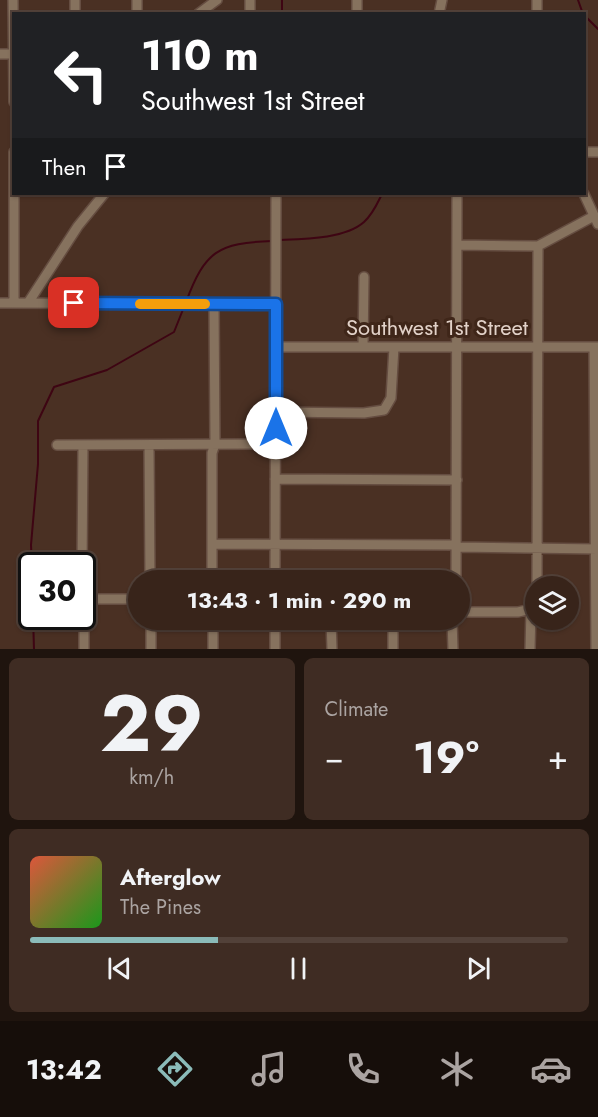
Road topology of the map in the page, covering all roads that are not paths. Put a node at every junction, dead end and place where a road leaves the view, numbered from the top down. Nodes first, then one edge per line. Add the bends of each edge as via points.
1 (201, 0) edge
2 (217, 0) edge
3 (200, 12) edge
4 (13, 195) edge
5 (103, 195) edge
6 (276, 195) edge
7 (457, 195) edge
8 (584, 195) edge
9 (596, 220) edge
10 (458, 245) junction
11 (538, 246) junction
12 (364, 277) dead end
13 (0, 303) edge
14 (14, 303) junction
15 (28, 303) junction
16 (214, 304) junction
17 (276, 304) junction
18 (276, 346) junction
19 (363, 346) junction
20 (394, 347) junction
21 (538, 347) junction
22 (596, 347) edge
23 (458, 348) junction
24 (276, 412) junction
25 (276, 444) junction
26 (57, 445) dead end
27 (83, 445) junction
28 (149, 445) junction
29 (213, 448) junction
30 (275, 479) junction
31 (457, 480) junction
32 (212, 544) junction
33 (275, 544) junction
34 (457, 546) junction
35 (537, 548) junction
36 (597, 549) edge
37 (82, 552) edge
38 (150, 570) edge
39 (212, 570) edge
40 (275, 570) edge
41 (456, 570) edge
42 (537, 576) edge
43 (96, 598) edge
44 (128, 599) edge
45 (525, 610) edge
46 (470, 612) edge
47 (84, 630) edge
48 (151, 630) edge
49 (213, 630) edge
50 (275, 630) edge
51 (332, 630) edge
52 (393, 630) edge
53 (452, 630) edge
54 (530, 630) edge
55 (84, 649) edge
56 (151, 649) edge
57 (213, 649) edge
58 (275, 649) edge
59 (332, 649) edge
60 (393, 649) edge
61 (453, 649) edge
62 (530, 649) edge
63 (596, 649) edge

1 - 3 street
2 - 3 street
4 - 14 street
5 - 15 street
6 - 17 street
7 - 10 street
8 - 9 street
9 - 11 street
10 - 11 street
10 - 23 street
11 - 21 street
12 - 19 street
13 - 14 street
14 - 15 street
15 - 16 street
16 - 17 street
16 - 29 street
17 - 18 street
18 - 19 street, Southwest 1st Street
18 - 24 street
19 - 20 street, Southwest 1st Street
20 - 23 street, Southwest 1st Street
20 - 24 street via 391,398 384,410
21 - 22 street, Southwest 1st Street
21 - 23 street, Southwest 1st Street
21 - 35 street
22 - 36 street
23 - 31 street
24 - 25 street
25 - 29 street
25 - 30 street
26 - 27 street
27 - 28 street
27 - 37 street
28 - 29 street
28 - 38 street
29 - 32 street
30 - 31 street
30 - 33 street
31 - 34 street
32 - 33 street
32 - 39 street
33 - 34 street
33 - 40 street
34 - 35 street
34 - 41 street
35 - 36 street
35 - 42 street
36 - 63 street
43 - 44 street
45 - 46 street
47 - 55 street
48 - 56 street
49 - 57 street
50 - 58 street
51 - 59 street
52 - 60 street
53 - 61 street
54 - 62 street

